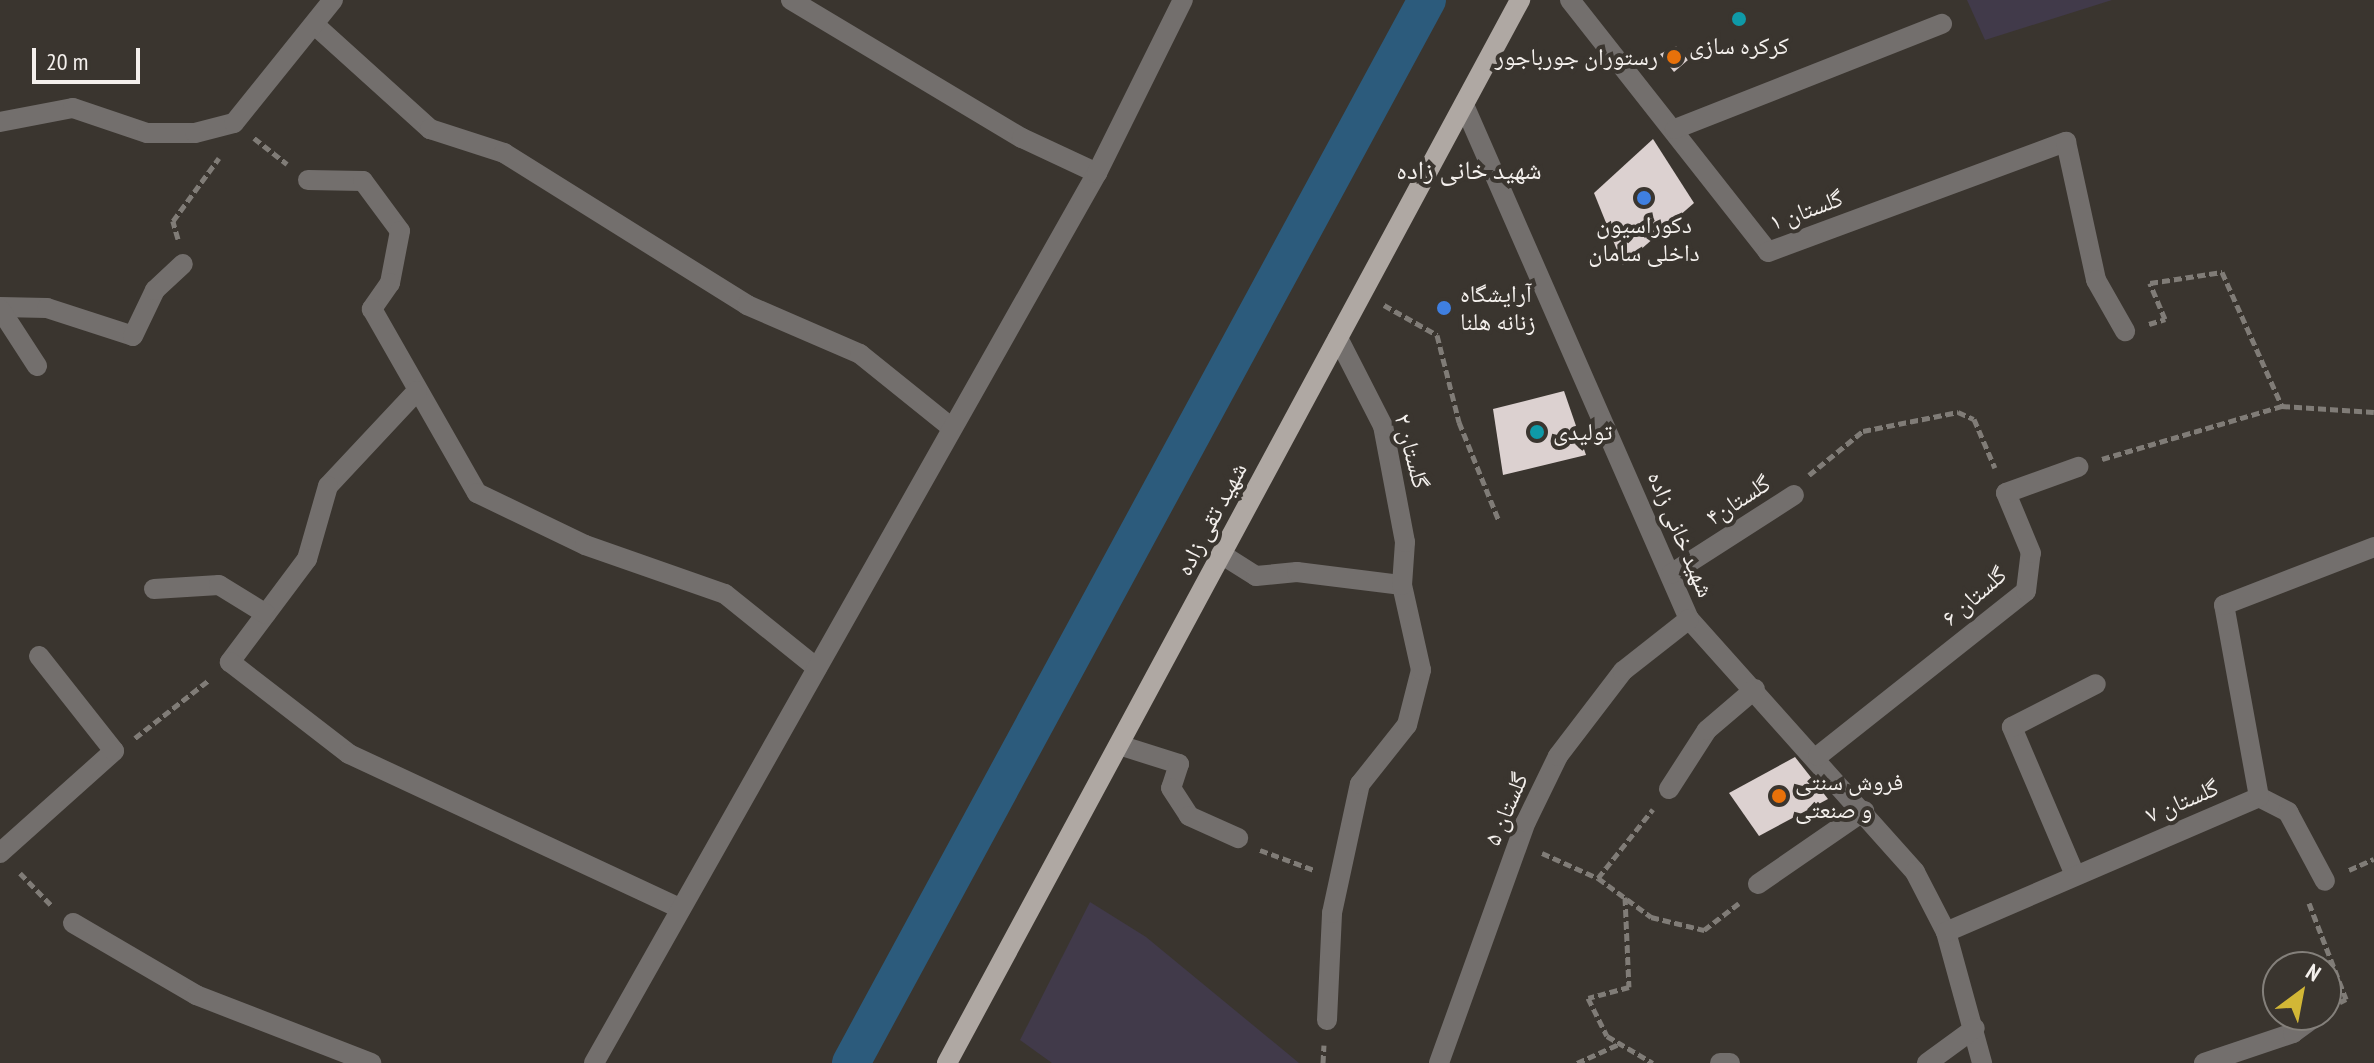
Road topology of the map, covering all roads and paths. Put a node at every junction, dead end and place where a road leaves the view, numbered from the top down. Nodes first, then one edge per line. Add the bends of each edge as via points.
1 (333, 0) edge
2 (791, 0) edge
3 (1183, 0) edge
4 (1520, 0) edge
5 (1570, 0) edge
6 (1942, 24) dead end
7 (316, 26) junction
8 (1464, 105) junction
9 (0, 122) edge
10 (234, 123) junction
11 (1675, 129) junction
12 (1097, 173) junction
13 (308, 180) joint
14 (183, 264) joint
15 (1363, 292) junction
16 (0, 308) edge
17 (2125, 331) joint
18 (1338, 338) junction
19 (37, 366) dead end
20 (417, 391) junction
21 (2282, 406) junction
22 (2374, 412) edge
23 (952, 428) junction
24 (2078, 467) joint
25 (2006, 493) junction
26 (1794, 495) joint
27 (1499, 521) dead end
28 (2374, 547) edge
29 (1221, 554) junction
30 (1671, 574) junction
31 (1402, 585) junction
32 (154, 589) dead end
33 (266, 614) junction
34 (1689, 619) junction
35 (39, 656) dead end
36 (230, 662) junction
37 (817, 668) junction
38 (2096, 684) dead end
39 (1755, 689) junction
40 (1119, 745) junction
41 (114, 751) junction
42 (1818, 756) junction
43 (1669, 789) joint
44 (2259, 797) junction
45 (1864, 811) junction
46 (1238, 838) joint
47 (1519, 843) junction
48 (1, 851) edge
49 (2075, 875) junction
50 (1598, 878) junction
51 (1340, 880) junction
52 (2325, 881) joint
53 (1758, 884) joint
54 (1625, 897) junction
55 (681, 909) junction
56 (73, 923) joint
57 (1946, 932) junction
58 (2327, 951) edge
59 (1327, 1020) dead end
60 (1975, 1028) junction
61 (2296, 1031) edge
62 (1620, 1043) junction
63 (371, 1063) edge
64 (594, 1063) edge
65 (947, 1063) edge
66 (1439, 1063) edge
67 (1577, 1063) edge
68 (1653, 1063) edge
69 (1720, 1063) edge
70 (1730, 1063) edge
71 (1927, 1063) edge
72 (1982, 1063) edge
73 (2204, 1063) edge

1 - 7 street
2 - 12 street via 1009,131
3 - 12 street
4 - 8 main road, شهید تقی زاده
5 - 11 street, گلستان ۱
6 - 11 street
7 - 10 street
7 - 23 street via 430,129 504,153 747,305 860,354
8 - 15 main road, شهید تقی زاده
8 - 30 street, شهید خانی زاده
9 - 10 street via 73,108 147,133 195,133
10 - 13 path
10 - 14 path via 245,150 215,159 173,221
11 - 17 street, گلستان ۱ via 1768,252 2066,142 2096,280
12 - 23 street
13 - 20 street via 363,181 400,231 390,283 372,309
14 - 16 street via 155,290 133,336 47,308
15 - 18 main road, شهید تقی زاده
15 - 27 path via 1437,335 1459,422
16 - 19 street
17 - 21 path via 2165,319 2150,283 2222,272
18 - 29 main road, شهید تقی زاده
18 - 31 street, گلستان ۲ via 1383,426 1405,542
20 - 33 street via 328,486 307,559
20 - 37 street via 477,493 585,545 725,594
21 - 22 path
21 - 24 path
23 - 37 street
24 - 25 street
25 - 26 path via 1974,419 1958,412 1863,431 1815,467
25 - 42 street, گلستان ۶ via 2031,553 2026,591
26 - 30 street, گلستان۴
28 - 44 street, گلستان ٧ via 2224,605
29 - 31 street via 1256,576 1297,572
29 - 40 main road, شهید تقی زاده
30 - 34 street, شهید خانی زاده
31 - 51 street, گلستان ۲ via 1421,670 1407,725 1360,784
32 - 33 street via 219,585
33 - 36 street
34 - 39 street, شهید خانی زاده
34 - 47 street, گلستان ۵ via 1623,671 1586,715
35 - 41 street
36 - 41 path via 167,717
36 - 55 street via 349,754
37 - 55 street
38 - 49 street via 2012,727
39 - 42 street, شهید خانی زاده
39 - 43 street via 1707,730
40 - 46 street via 1179,764 1171,788 1189,816
40 - 65 main road, شهید تقی زاده
41 - 48 street
42 - 45 street, شهید خانی زاده
43 - 50 path via 1633,825 1624,854
44 - 49 street, گلستان ٧
44 - 52 street via 2288,812
45 - 53 street
45 - 57 street, شهید خانی زاده via 1915,872
46 - 51 path
47 - 50 path
47 - 66 street, گلستان ۵
48 - 56 path via 32,889
49 - 57 street, گلستان ٧
50 - 54 path
51 - 59 street, گلستان ۲
52 - 58 path via 2308,904
53 - 54 path via 1704,930 1651,917
54 - 62 path via 1629,987 1588,998 1607,1036
55 - 64 street
56 - 63 street via 196,995
57 - 60 street, شهید خانی زاده
60 - 71 street
60 - 72 street, شهید خانی زاده
61 - 73 street
62 - 67 path
62 - 68 path
69 - 70 street

